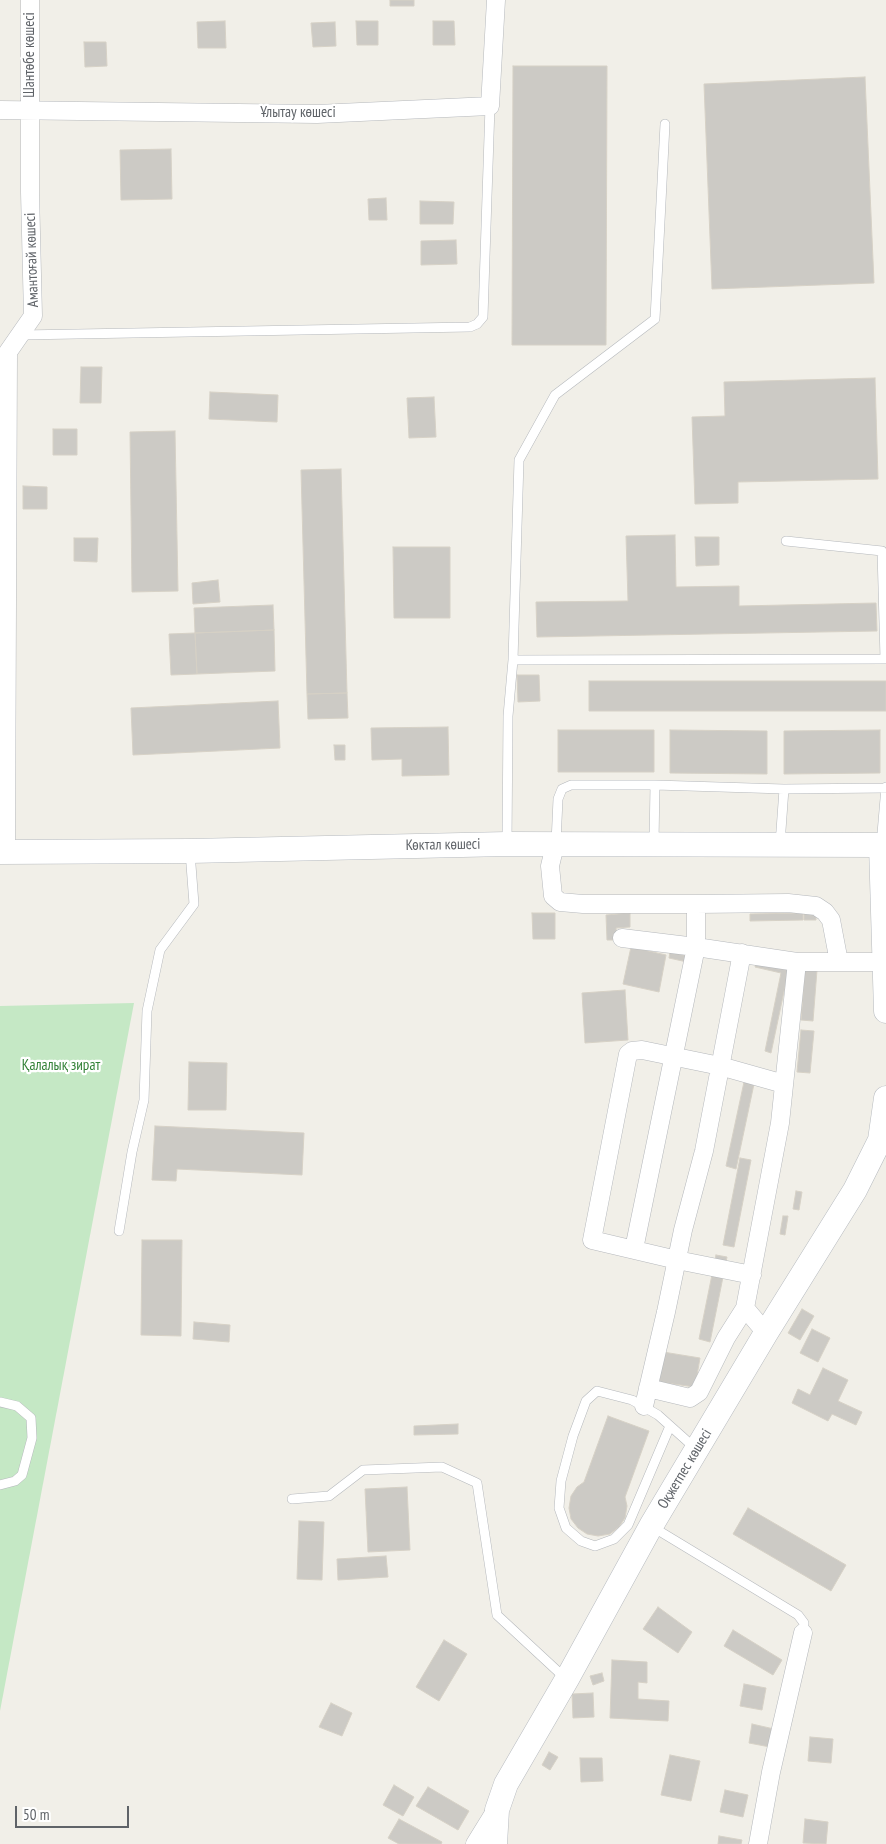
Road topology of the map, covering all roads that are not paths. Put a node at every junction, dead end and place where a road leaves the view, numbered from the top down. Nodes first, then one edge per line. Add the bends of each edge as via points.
1 (30, 0) edge
2 (496, 0) edge
3 (490, 106) junction
4 (0, 110) edge
5 (30, 110) junction
6 (665, 124) dead end
7 (19, 335) junction
8 (4, 352) edge
9 (786, 541) dead end
10 (513, 660) junction
11 (2, 766) edge
12 (655, 785) junction
13 (886, 788) edge
14 (784, 790) junction
15 (507, 844) junction
16 (555, 845) junction
17 (780, 845) junction
18 (883, 845) edge
19 (654, 846) junction
20 (190, 851) junction
21 (3, 852) edge
22 (696, 904) junction
23 (622, 938) dead end
24 (696, 947) junction
25 (742, 953) junction
26 (798, 962) junction
27 (839, 962) junction
28 (884, 962) junction
29 (886, 1011) edge
30 (672, 1056) junction
31 (720, 1066) junction
32 (784, 1084) junction
33 (886, 1098) edge
34 (119, 1231) dead end
35 (634, 1249) junction
36 (677, 1260) junction
37 (752, 1274) junction
38 (746, 1308) junction
39 (766, 1333) junction
40 (648, 1388) junction
41 (0, 1402) edge
42 (644, 1406) junction
43 (670, 1426) junction
44 (697, 1449) junction
45 (0, 1485) edge
46 (292, 1499) dead end
47 (651, 1526) junction
48 (803, 1633) joint
49 (567, 1679) junction
50 (497, 1810) junction
51 (475, 1844) edge
52 (495, 1844) edge
53 (758, 1844) edge

1 - 5 street, Шантөбе көшесі
2 - 3 street
3 - 5 street, Ұлытау көшесі via 317,114
3 - 7 lane via 483,317 477,324 470,327
4 - 5 street, Ұлытау көшесі
5 - 7 street, Амантоғай көшесі via 34,316
6 - 10 lane via 655,319 555,394 519,460
7 - 8 street, Амантоғай көшесі
8 - 11 street, Амантоғай көшесі
9 - 10 lane via 882,551 885,658
10 - 15 lane via 508,716
11 - 21 street, Амантоғай көшесі
12 - 14 lane
12 - 16 lane via 571,785 562,789 558,799
12 - 19 lane
13 - 14 lane
13 - 18 lane
14 - 17 lane
15 - 16 street, Көктал көшесі
15 - 20 street, Көктал көшесі
16 - 19 street, Көктал көшесі
16 - 22 street via 550,866 553,896 560,902
17 - 18 street, Көктал көшесі
17 - 19 street, Көктал көшесі
18 - 28 street
20 - 21 street, Көктал көшесі
20 - 34 lane via 194,904 160,950 148,1011 144,1100
22 - 24 street
22 - 27 street via 788,903 816,906 831,920
23 - 24 street
24 - 25 street
24 - 30 street
25 - 26 street
25 - 31 street
26 - 27 street
26 - 32 street
27 - 28 street
28 - 29 street
30 - 31 street
30 - 35 street
30 - 35 street via 632,1051 626,1063 592,1240
31 - 32 street
31 - 36 street via 704,1151
32 - 37 street via 780,1123
33 - 39 street, Оқжетпес көшесі via 880,1140 855,1190
35 - 36 street
36 - 37 street
36 - 40 street
37 - 38 street
38 - 39 street
38 - 40 street via 726,1338 699,1392 690,1398
39 - 44 street, Оқжетпес көшесі
40 - 42 street
41 - 45 lane via 17,1406 31,1418 32,1438 22,1475 15,1481
42 - 43 lane
42 - 43 lane via 597,1391 586,1401 561,1481 559,1508 566,1528 581,1541 595,1546 614,1539 628,1525
43 - 44 lane
44 - 47 street, Оқжетпес көшесі
46 - 49 lane via 329,1496 363,1470 442,1467 477,1484 497,1615
47 - 48 lane via 798,1615 804,1623
47 - 49 street, Оқжетпес көшесі
48 - 53 street
49 - 50 street, Оқжетпес көшесі via 506,1784
50 - 51 street
50 - 52 street, Оқжетпес көшесі

